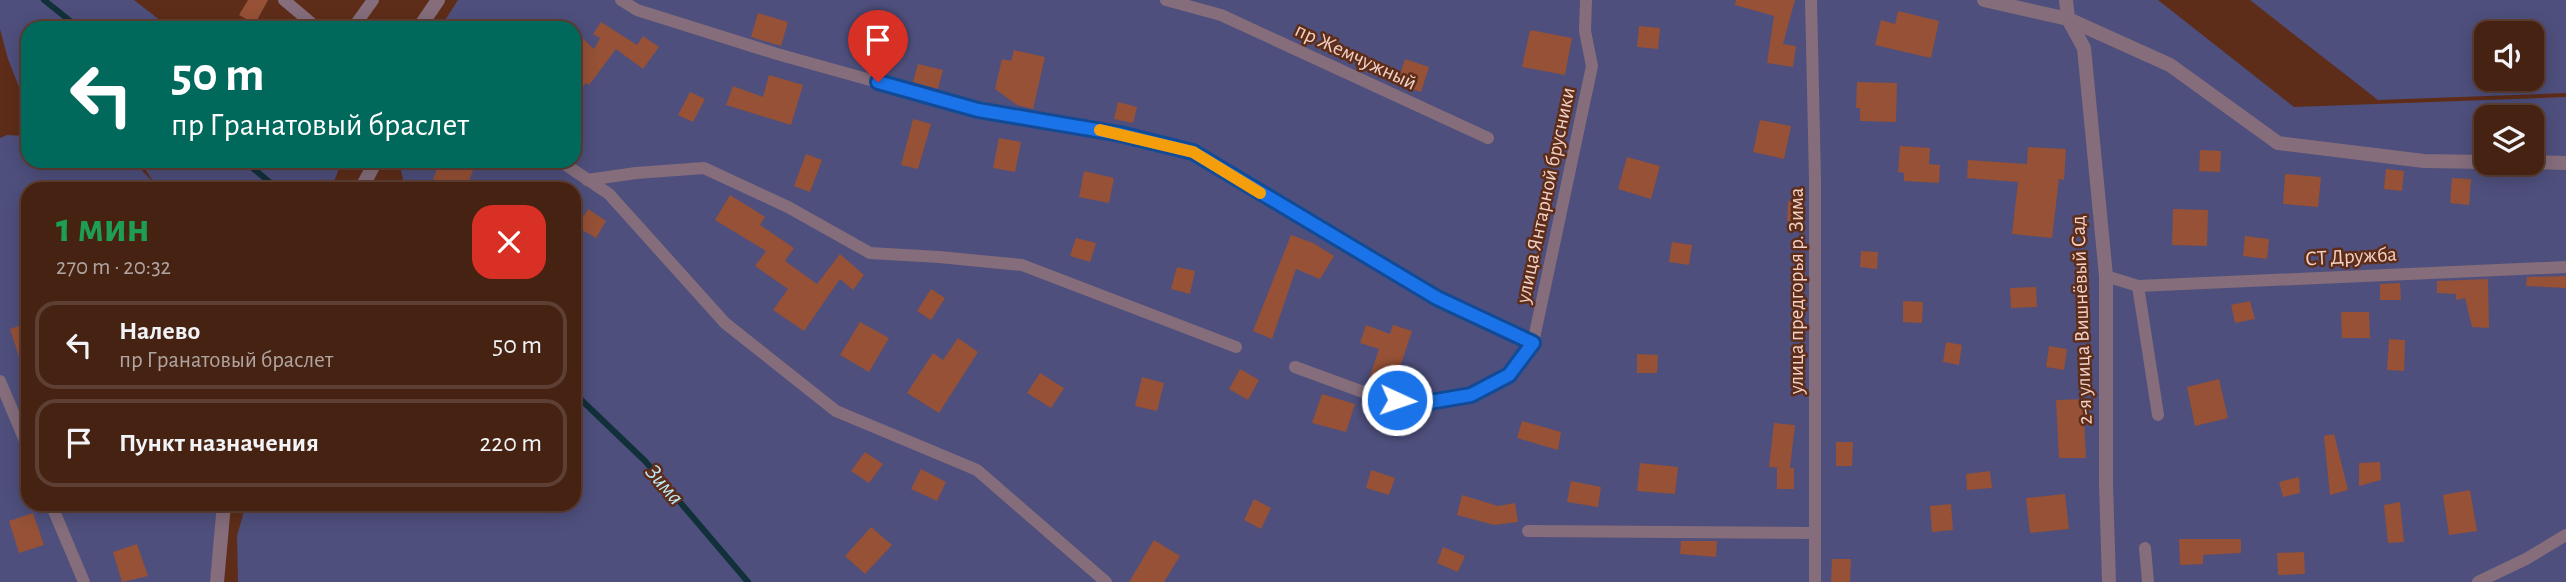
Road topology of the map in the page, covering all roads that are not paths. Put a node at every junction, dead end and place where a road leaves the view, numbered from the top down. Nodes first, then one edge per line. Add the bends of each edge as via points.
1 (284, 0) edge
2 (373, 0) edge
3 (438, 0) edge
4 (621, 0) edge
5 (1166, 0) edge
6 (1586, 0) edge
7 (1811, 0) edge
8 (1984, 0) edge
9 (2066, 0) edge
10 (2068, 19) junction
11 (309, 21) edge
12 (358, 21) edge
13 (424, 21) edge
14 (1488, 138) dead end
15 (2474, 162) edge
16 (2544, 162) edge
17 (2566, 163) edge
18 (570, 168) edge
19 (587, 180) junction
20 (2566, 267) edge
21 (2106, 276) junction
22 (2138, 286) junction
23 (1533, 343) junction
24 (1236, 346) dead end
25 (1295, 367) dead end
26 (0, 381) edge
27 (2158, 415) dead end
28 (21, 431) edge
29 (54, 511) edge
30 (223, 511) edge
31 (1528, 531) dead end
32 (1814, 533) junction
33 (2566, 535) edge
34 (2145, 548) dead end
35 (84, 582) edge
36 (217, 582) edge
37 (1106, 582) edge
38 (1815, 582) edge
39 (2109, 582) edge
40 (2148, 582) edge
41 (2478, 582) edge

1 - 11 lane
2 - 12 lane
3 - 13 street
4 - 23 lane via 637,10 777,54 978,110 1120,134 1193,152 1437,298
5 - 14 lane, пр Жемчужный via 1221,15
6 - 23 lane, улица Янтарной брусники via 1592,66
7 - 32 lane, улица предгорья р. Зима via 1816,233
8 - 10 street
9 - 10 street
10 - 15 street via 2171,65 2278,144 2424,161
10 - 21 street, 2-я улица Вишнёвый Сад via 2084,48
16 - 17 street
18 - 19 lane
19 - 24 lane via 704,168 788,207 870,253 1022,265
19 - 37 lane via 609,194 725,323 836,411 976,470
20 - 22 lane, СТ Дружба
21 - 22 lane, СТ Дружба
21 - 39 street, 2-я улица Вишнёвый Сад
22 - 27 lane
23 - 25 lane, улица Янтарной брусники via 1509,375 1471,395 1418,404 1377,397
26 - 28 lane
29 - 35 lane
30 - 36 street
31 - 32 lane
32 - 38 lane, улица предгорья р. Зима
33 - 41 lane
34 - 40 lane

